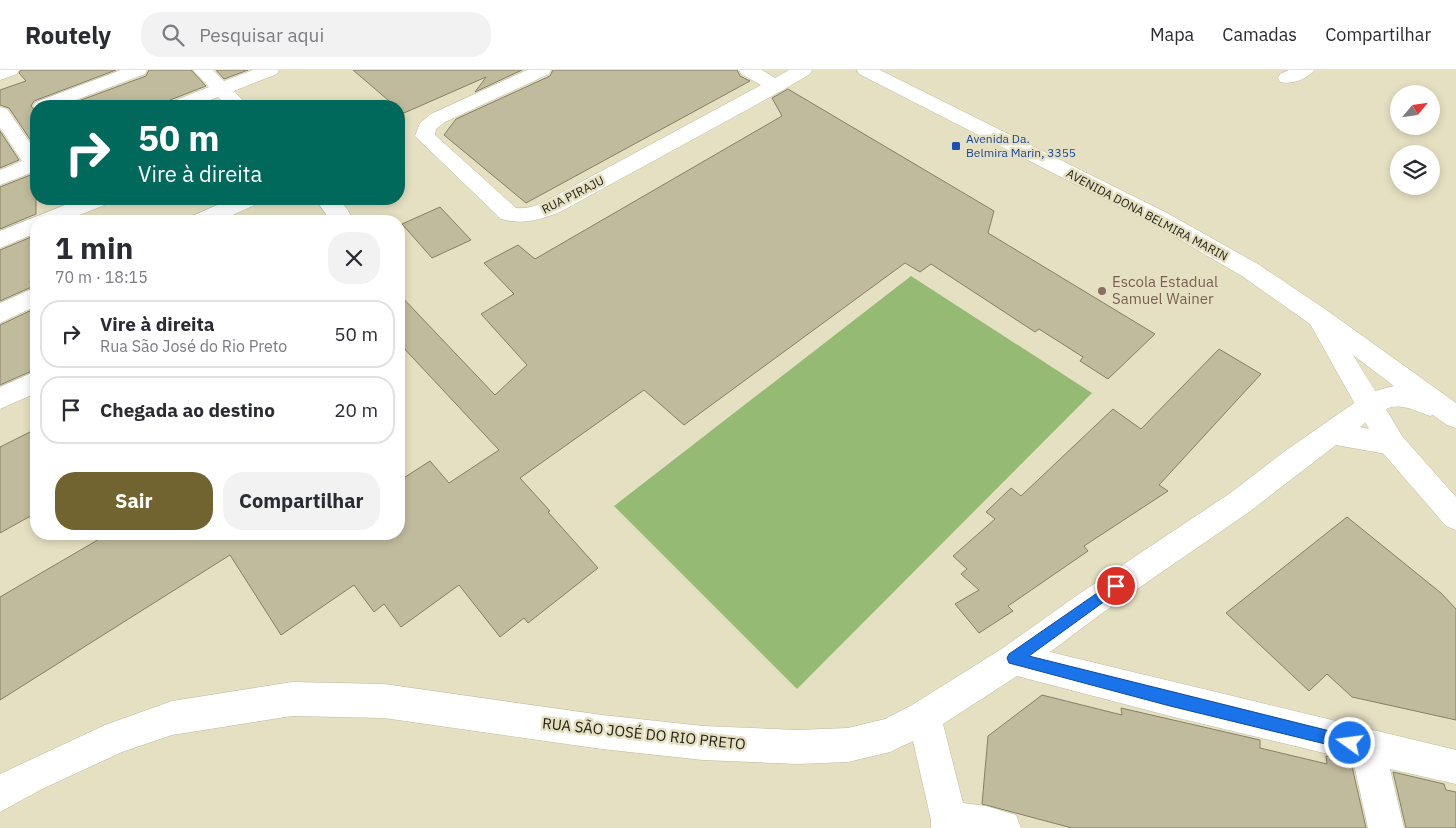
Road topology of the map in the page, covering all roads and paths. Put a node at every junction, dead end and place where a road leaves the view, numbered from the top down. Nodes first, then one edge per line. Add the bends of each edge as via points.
1 (10, 70) edge
2 (138, 70) edge
3 (202, 70) edge
4 (270, 70) edge
5 (542, 70) edge
6 (748, 70) edge
7 (803, 70) edge
8 (866, 70) edge
9 (1305, 70) edge
10 (0, 74) edge
11 (1287, 78) dead end
12 (776, 86) junction
13 (221, 89) junction
14 (57, 100) edge
15 (193, 100) edge
16 (232, 100) edge
17 (19, 114) edge
18 (30, 147) edge
19 (30, 167) edge
20 (0, 178) edge
21 (83, 205) edge
22 (236, 205) edge
23 (67, 211) edge
24 (213, 215) edge
25 (30, 228) edge
26 (0, 240) edge
27 (30, 299) edge
28 (0, 314) edge
29 (1316, 315) junction
30 (30, 384) edge
31 (0, 399) edge
32 (1369, 406) junction
33 (1455, 416) edge
34 (1332, 433) junction
35 (1392, 444) junction
36 (1456, 517) edge
37 (1014, 658) junction
38 (924, 718) junction
39 (1368, 748) junction
40 (1456, 767) edge
41 (0, 794) edge
42 (949, 824) edge
43 (1002, 828) edge
44 (1386, 828) edge

1 - 10 street
2 - 14 street
3 - 13 street
4 - 13 street
5 - 12 street, RUA PIRAJU via 438,118 427,127 425,136 509,214 520,217 552,206
6 - 12 street
7 - 12 street, RUA PIRAJU
8 - 29 street, AVENIDA DONA BELMIRA MARIN via 1159,218 1250,270
9 - 11 street
13 - 15 street
13 - 16 street
17 - 18 street
19 - 20 street
21 - 23 street
22 - 24 street
25 - 26 street
27 - 28 street
29 - 32 street, AVENIDA DONA BELMIRA MARIN
29 - 33 street, AVENIDA DONA BELMIRA MARIN
30 - 31 street
32 - 33 street, RUA SÃO JOSÉ DO RIO PRETO via 1382,397 1394,395 1413,398
32 - 34 street, RUA SÃO JOSÉ DO RIO PRETO
32 - 35 street, AVENIDA DONA BELMIRA MARIN
34 - 35 street
34 - 37 street, RUA SÃO JOSÉ DO RIO PRETO via 1240,502
35 - 36 street, AVENIDA DONA BELMIRA MARIN
37 - 38 street, RUA SÃO JOSÉ DO RIO PRETO
37 - 39 street
38 - 41 street, RUA SÃO JOSÉ DO RIO PRETO via 890,735 848,744 796,747 703,743 602,732 384,701 292,699 172,718 117,737
38 - 42 street
39 - 40 street
39 - 44 street
42 - 43 street via 986,824

